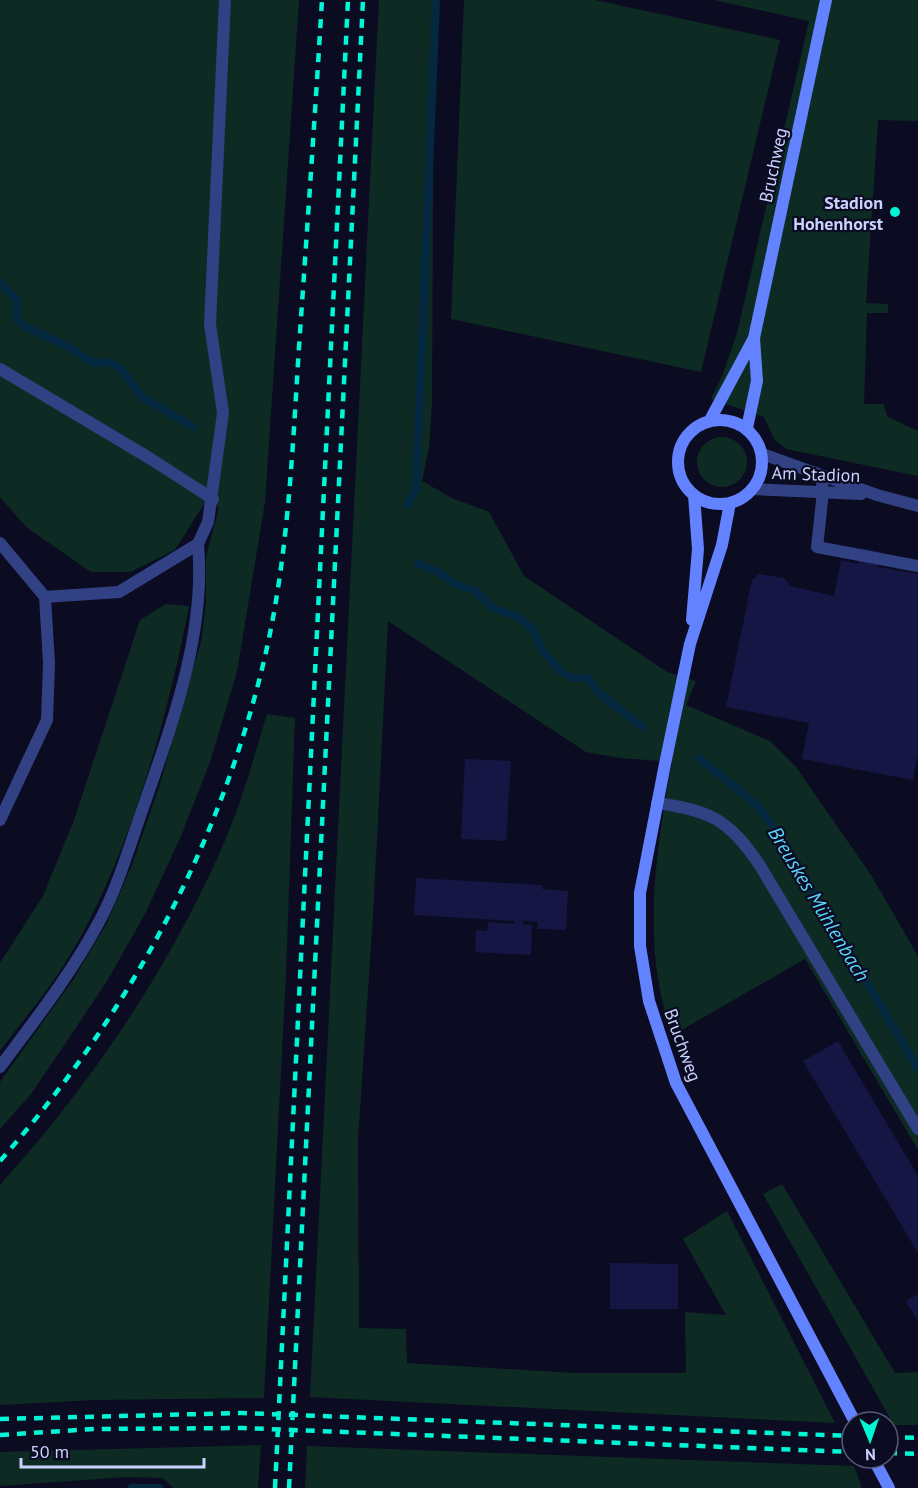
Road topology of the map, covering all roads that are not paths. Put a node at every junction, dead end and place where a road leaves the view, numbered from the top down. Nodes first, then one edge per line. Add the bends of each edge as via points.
1 (225, 0) edge
2 (826, 0) edge
3 (754, 338) junction
4 (0, 369) edge
5 (710, 420) junction
6 (747, 428) junction
7 (762, 454) junction
8 (821, 475) junction
9 (753, 489) junction
10 (823, 492) junction
11 (694, 495) junction
12 (877, 495) junction
13 (213, 499) junction
14 (730, 503) junction
15 (918, 506) edge
16 (0, 543) edge
17 (198, 544) junction
18 (918, 566) edge
19 (45, 597) junction
20 (690, 644) junction
21 (657, 803) junction
22 (0, 820) edge
23 (0, 1067) edge
24 (918, 1129) edge
25 (849, 1410) edge
26 (880, 1470) edge
27 (890, 1488) edge

1 - 13 street via 210,324 223,413
2 - 3 street, Bruchweg
3 - 5 street, Bruchweg
3 - 6 street, Bruchweg via 757,381
4 - 13 street
5 - 6 street via 730,420
5 - 11 street, Bruchweg via 687,434 677,459 684,485
6 - 7 street
7 - 8 street, Am Stadion
7 - 9 street via 760,478
8 - 10 street
8 - 12 street, Am Stadion
9 - 10 street, Am Stadion
9 - 14 street
10 - 12 street, Am Stadion
10 - 18 street via 817,547
11 - 14 street via 711,503
11 - 20 street, Bruchweg via 698,549
12 - 15 street, Am Stadion
13 - 17 street
14 - 20 street, Bruchweg via 722,545
16 - 19 street
17 - 19 street via 119,592
17 - 23 street via 201,575 196,628 175,707 123,865 100,920 66,976
19 - 22 street via 47,720
20 - 21 street, Bruchweg
21 - 24 street via 718,818 739,835
21 - 25 street, Bruchweg via 640,892 640,946 660,1038 676,1083
26 - 27 street

